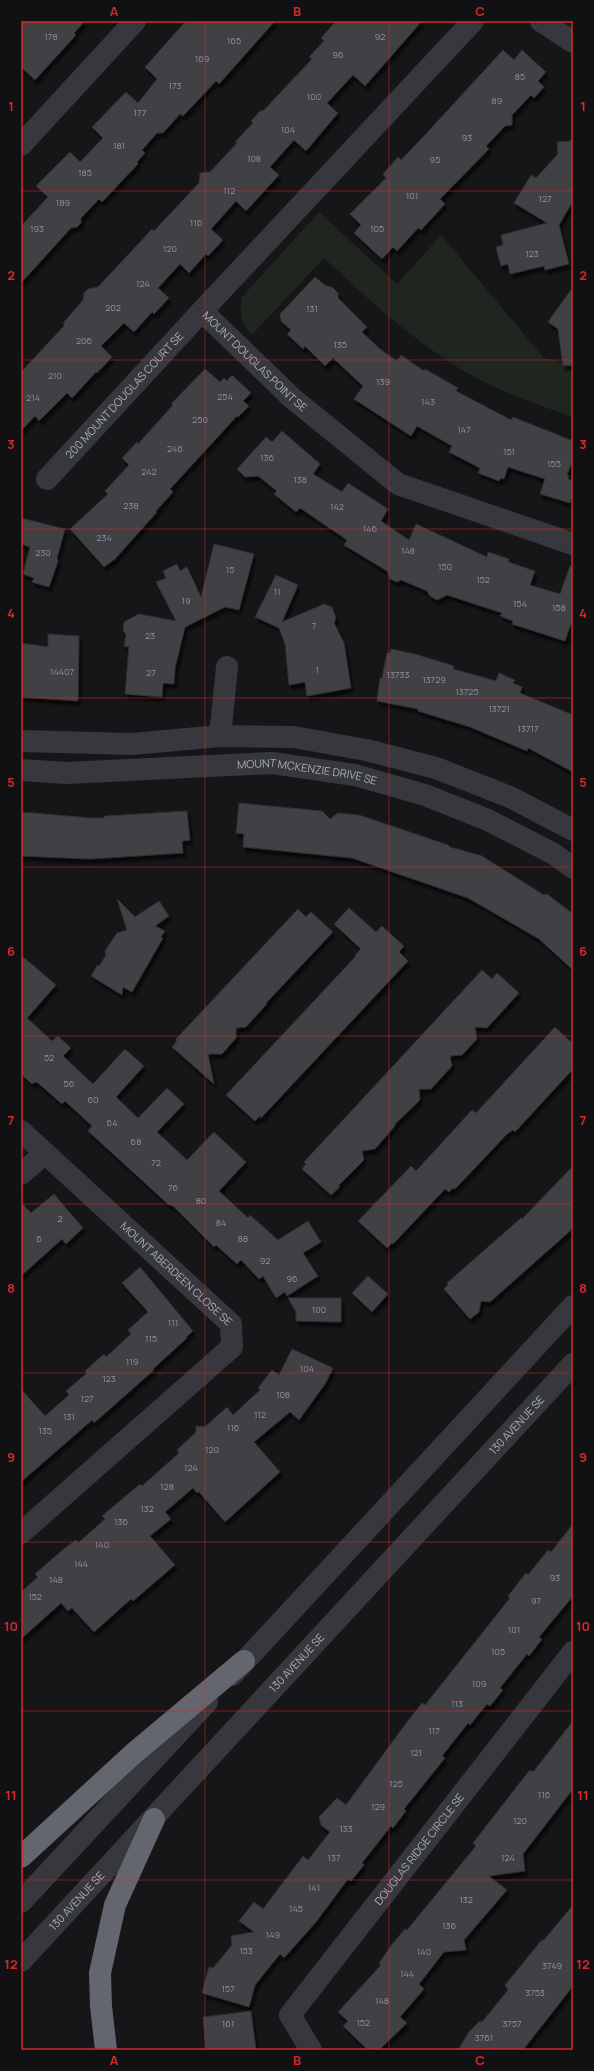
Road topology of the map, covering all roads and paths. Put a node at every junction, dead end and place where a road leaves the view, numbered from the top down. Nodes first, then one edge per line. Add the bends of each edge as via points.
1 (135, 21) edge
2 (473, 21) edge
3 (541, 21) edge
4 (573, 42) edge
5 (21, 145) edge
6 (202, 311) junction
7 (47, 479) dead end
8 (573, 544) edge
9 (227, 666) dead end
10 (220, 736) junction
11 (21, 741) edge
12 (21, 770) edge
13 (573, 830) edge
14 (573, 868) edge
15 (21, 1131) edge
16 (44, 1154) junction
17 (21, 1174) edge
18 (573, 1306) edge
19 (573, 1364) edge
20 (21, 1533) edge
21 (573, 1652) edge
22 (244, 1661) junction
23 (154, 1819) junction
24 (21, 1857) edge
25 (21, 1902) edge
26 (21, 1961) edge
27 (106, 2050) edge
28 (311, 2050) edge

1 - 5 street
2 - 6 street, MOUNT DOUGLAS POINT SE
3 - 4 street
6 - 7 street, 200 MOUNT DOUGLAS COURT SE
6 - 8 street, MOUNT DOUGLAS POINT SE via 292,398 398,484
9 - 10 street
10 - 11 street via 132,744
10 - 13 street via 294,737 366,750 436,768 510,797
12 - 14 street, MOUNT MCKENZIE DRIVE SE via 66,773 272,763 355,775 426,795 488,820 554,854
15 - 16 street, MOUNT ABERDEEN CLOSE SE
16 - 17 street
16 - 20 street, MOUNT ABERDEEN CLOSE SE via 231,1324 232,1347
18 - 22 street
19 - 23 street, 130 AVENUE SE
21 - 28 street, DOUGLAS RIDGE CIRCLE SE via 290,2015
22 - 24 highway via 133,1754
22 - 25 street
23 - 26 street, 130 AVENUE SE
23 - 27 highway via 115,1905 100,1973

